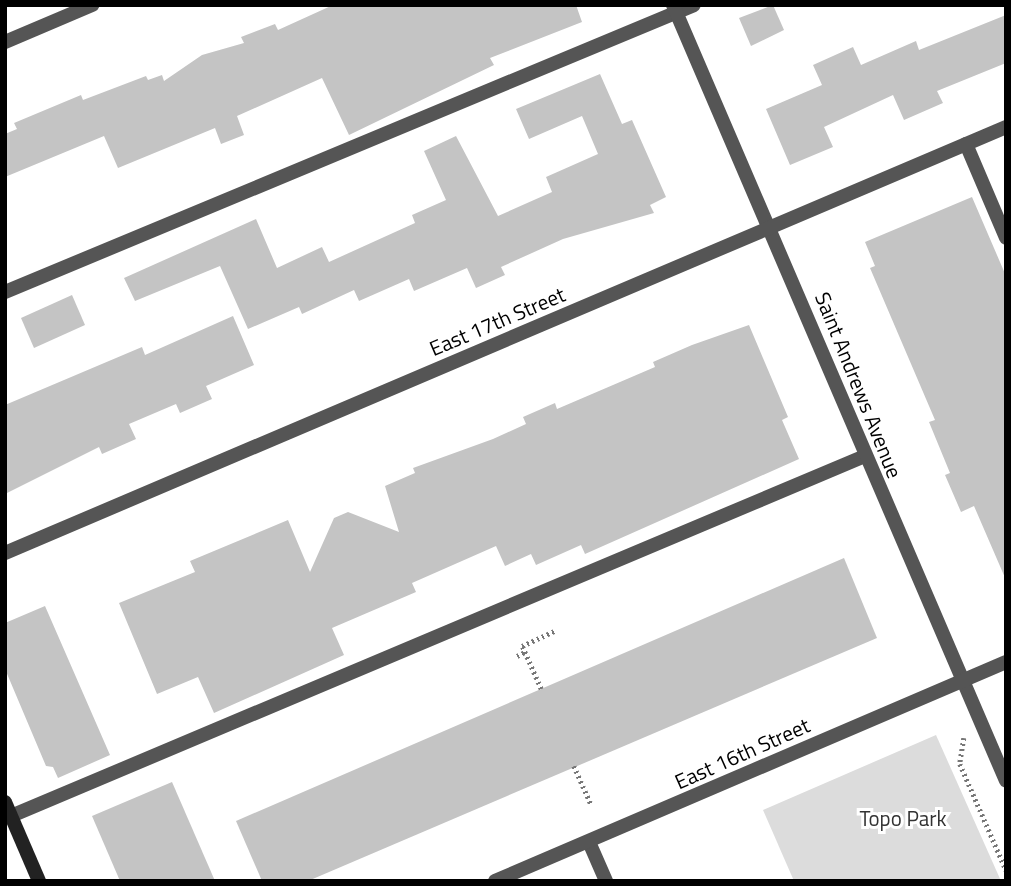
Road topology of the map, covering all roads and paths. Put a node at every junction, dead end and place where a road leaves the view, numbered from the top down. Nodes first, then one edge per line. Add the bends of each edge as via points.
1 (92, 5) edge
2 (694, 5) edge
3 (675, 9) edge
4 (5, 42) edge
5 (1006, 127) edge
6 (966, 144) junction
7 (770, 228) junction
8 (1006, 238) edge
9 (5, 292) edge
10 (865, 456) junction
11 (5, 553) edge
12 (556, 631) dead end
13 (525, 652) junction
14 (517, 656) dead end
15 (1006, 662) edge
16 (963, 680) junction
17 (541, 689) dead end
18 (960, 729) dead end
19 (574, 766) dead end
20 (1006, 781) edge
21 (591, 804) dead end
22 (8, 809) edge
23 (589, 842) junction
24 (1006, 870) edge
25 (39, 881) edge
26 (495, 881) edge
27 (606, 881) edge

1 - 4 street
2 - 3 street
3 - 7 street, Saint Andrews Avenue
3 - 9 street
5 - 6 street, East 17th Street
6 - 7 street, East 17th Street
6 - 8 street
7 - 10 street, Saint Andrews Avenue
7 - 11 street, East 17th Street
10 - 16 street, Saint Andrews Avenue
10 - 22 street
12 - 13 path via 522,646
13 - 14 path
13 - 17 path
15 - 16 street, East 16th Street
16 - 20 street, Saint Andrews Avenue
16 - 23 street, East 16th Street
18 - 24 path via 965,741 960,764
19 - 21 path
22 - 25 street
23 - 26 street, East 16th Street
23 - 27 street

